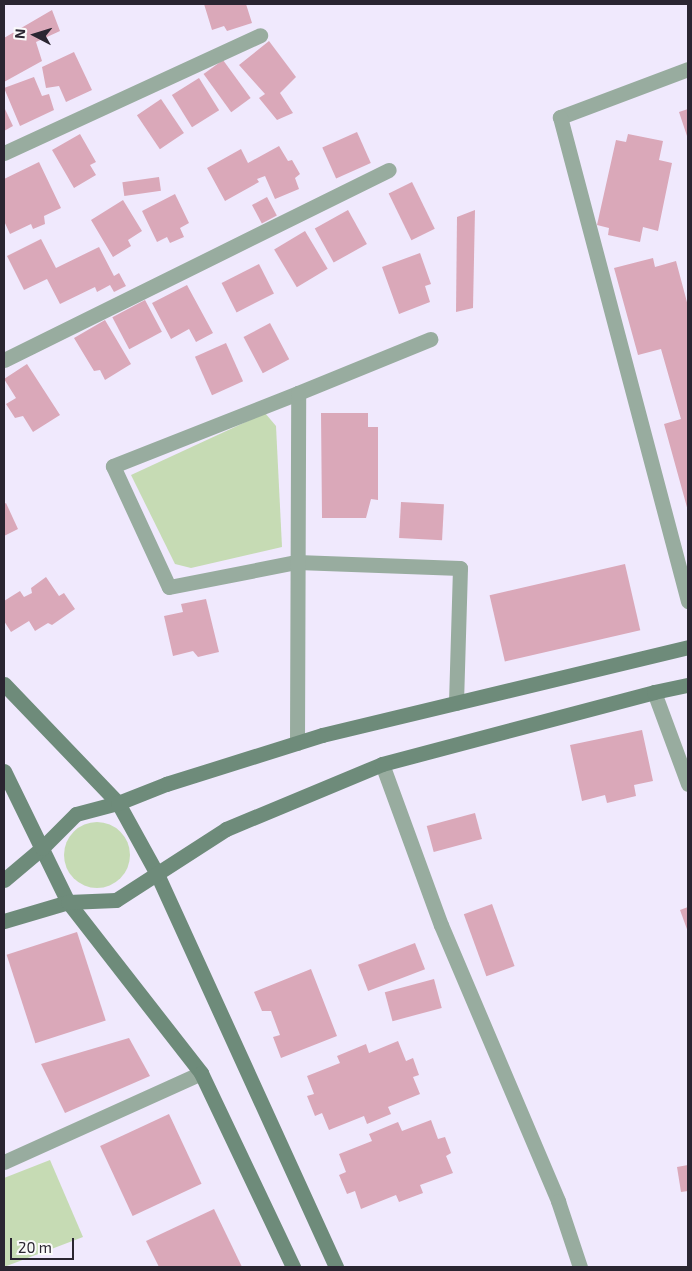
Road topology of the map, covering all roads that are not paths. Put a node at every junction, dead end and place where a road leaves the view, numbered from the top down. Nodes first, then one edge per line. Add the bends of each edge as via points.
1 (260, 35) dead end
2 (688, 69) edge
3 (4, 153) edge
4 (389, 170) dead end
5 (430, 339) dead end
6 (4, 360) edge
7 (298, 393) junction
8 (297, 562) junction
9 (688, 601) edge
10 (688, 647) edge
11 (4, 684) edge
12 (688, 685) edge
13 (654, 692) junction
14 (456, 703) junction
15 (297, 743) junction
16 (382, 764) junction
17 (4, 771) edge
18 (688, 784) edge
19 (118, 803) junction
20 (42, 848) junction
21 (157, 874) junction
22 (4, 880) edge
23 (68, 902) junction
24 (4, 921) edge
25 (201, 1073) junction
26 (4, 1162) edge
27 (293, 1267) edge
28 (336, 1267) edge
29 (580, 1267) edge

1 - 3 street
2 - 9 street via 560,117
4 - 6 street
5 - 7 street
7 - 8 street
7 - 8 street via 113,466 169,587
8 - 14 street via 460,568
8 - 15 street
10 - 14 main road
11 - 19 main road
12 - 13 main road
13 - 16 main road
13 - 18 street
14 - 15 main road
15 - 19 main road via 166,784
16 - 21 main road via 226,829
16 - 29 street via 441,925 558,1202
17 - 20 main road
19 - 20 main road via 76,814
19 - 21 main road
20 - 22 main road
20 - 23 main road
21 - 23 main road via 116,900
21 - 28 main road
23 - 24 main road
23 - 25 main road
25 - 26 street
25 - 27 main road

